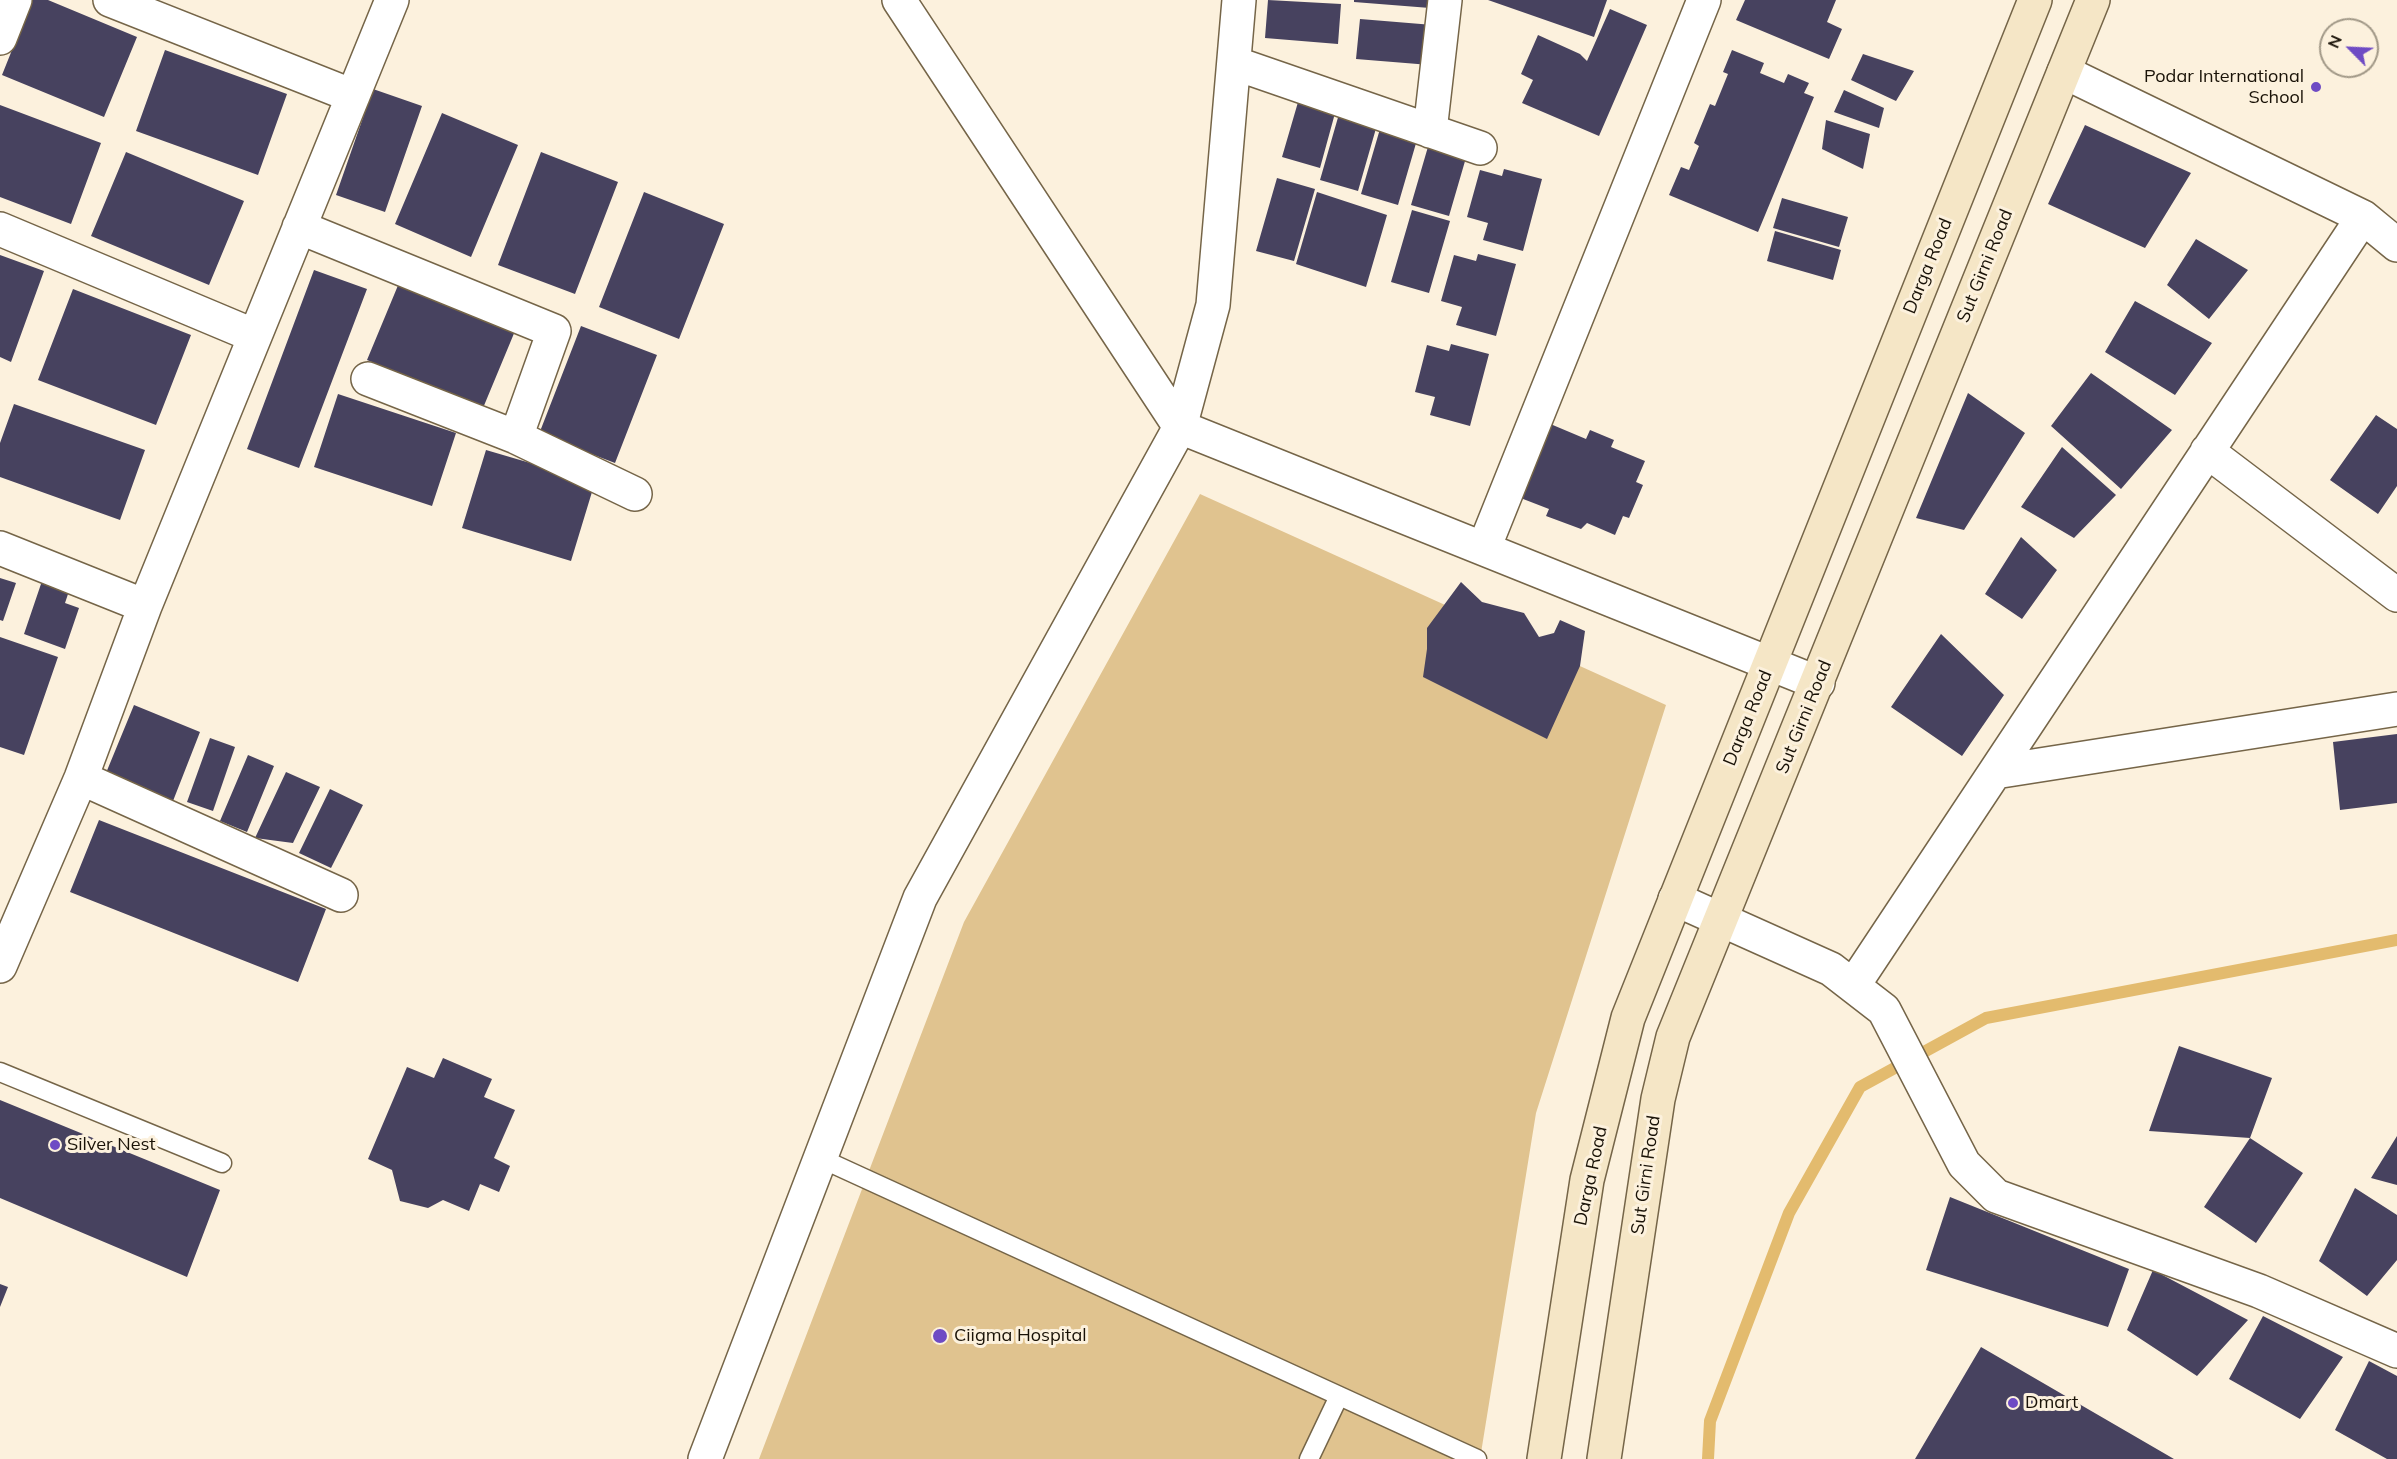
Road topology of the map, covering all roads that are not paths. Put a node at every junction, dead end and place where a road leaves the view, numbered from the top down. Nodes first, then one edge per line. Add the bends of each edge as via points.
1 (15, 0) edge
2 (392, 0) edge
3 (900, 0) edge
4 (1239, 0) edge
5 (1445, 0) edge
6 (1704, 0) edge
7 (2035, 0) edge
8 (2093, 0) edge
9 (114, 1) edge
10 (0, 38) edge
11 (1234, 63) junction
12 (2064, 72) junction
13 (353, 96) junction
14 (1430, 131) junction
15 (1480, 148) dead end
16 (2362, 217) junction
17 (299, 227) junction
18 (0, 229) edge
19 (2397, 245) edge
20 (255, 336) junction
21 (368, 379) dead end
22 (1180, 427) junction
23 (516, 437) junction
24 (2207, 451) junction
25 (635, 494) dead end
26 (0, 548) edge
27 (1484, 548) junction
28 (2397, 595) edge
29 (145, 606) junction
30 (1770, 663) junction
31 (1818, 683) junction
32 (2397, 709) edge
33 (1995, 772) junction
34 (81, 778) junction
35 (341, 895) dead end
36 (1675, 899) junction
37 (1721, 922) junction
38 (0, 966) edge
39 (1853, 986) junction
40 (0, 1072) edge
41 (820, 1158) junction
42 (222, 1163) dead end
43 (2397, 1351) edge
44 (1339, 1396) junction
45 (705, 1459) edge
46 (1309, 1459) edge
47 (1477, 1459) edge
48 (1544, 1459) edge
49 (1604, 1459) edge

1 - 10 street
2 - 13 street
3 - 22 street
4 - 11 street
5 - 14 street
6 - 27 street
7 - 30 main road, Darga Road
8 - 12 main road, Sut Girni Road
9 - 13 street
11 - 14 street
11 - 22 street via 1213,305
12 - 16 street
12 - 31 main road, Sut Girni Road
13 - 17 street
14 - 15 street
16 - 19 street
16 - 24 street
17 - 20 street
17 - 23 street via 554,331
18 - 20 street
20 - 29 street
21 - 23 street
22 - 27 street
22 - 41 street via 920,898
23 - 25 street
24 - 28 street
24 - 33 street
26 - 29 street
27 - 30 street
29 - 34 street
30 - 31 street
30 - 36 main road, Darga Road
31 - 37 main road, Sut Girni Road
32 - 33 street
33 - 39 street
34 - 35 street
34 - 38 street
36 - 37 street
36 - 48 main road, Darga Road via 1628,1018 1587,1180
37 - 39 street via 1831,969
37 - 49 main road, Sut Girni Road via 1673,1037 1658,1099
39 - 43 street via 1884,1010 1964,1164 1996,1196 2259,1291
40 - 42 lane
41 - 44 lane
41 - 45 street
44 - 46 lane
44 - 47 lane

